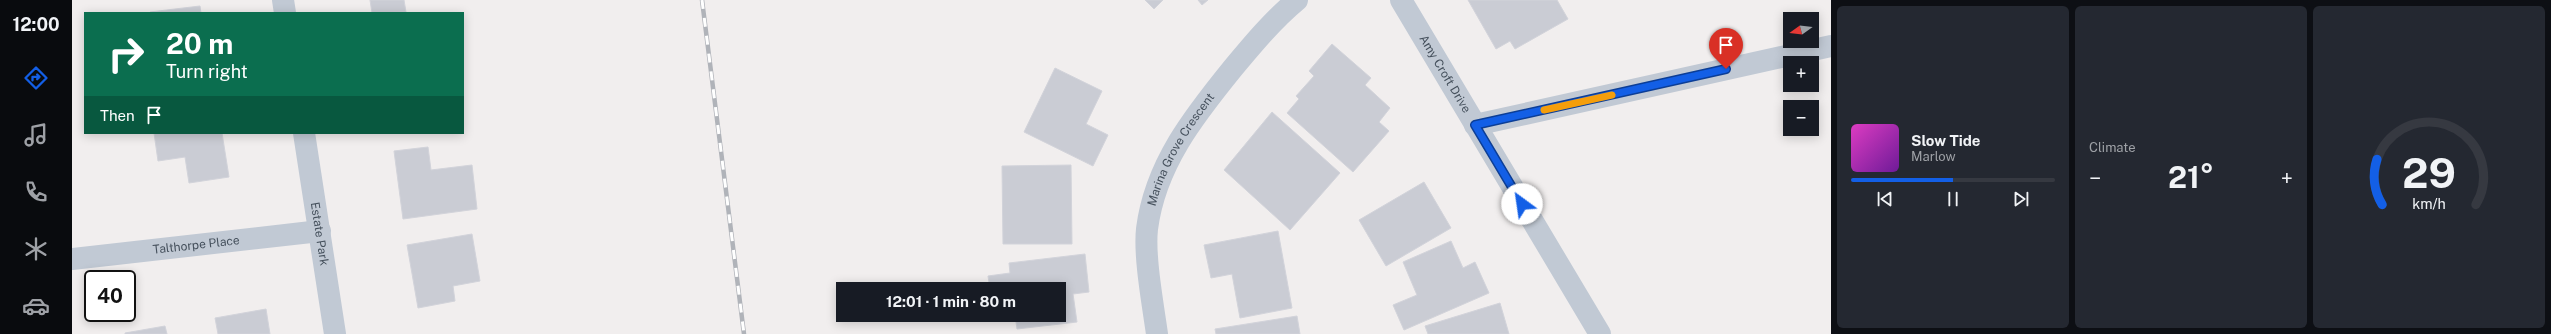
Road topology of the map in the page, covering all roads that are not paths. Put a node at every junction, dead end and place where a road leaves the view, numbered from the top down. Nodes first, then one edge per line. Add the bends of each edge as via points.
1 (283, 0) edge
2 (1298, 0) edge
3 (1401, 0) edge
4 (285, 12) edge
5 (1831, 46) edge
6 (1475, 125) junction
7 (304, 134) edge
8 (320, 231) junction
9 (72, 259) edge
10 (335, 334) edge
11 (1157, 334) edge
12 (1600, 334) edge

1 - 4 street
2 - 11 street, Marina Grove Crescent via 1260,37 1196,114 1172,151 1158,187 1147,229
3 - 6 street, Amy Croft Drive
5 - 6 street
6 - 12 street, Amy Croft Drive
7 - 8 street, Estate Park
8 - 9 street, Talthorpe Place
8 - 10 street, Estate Park

